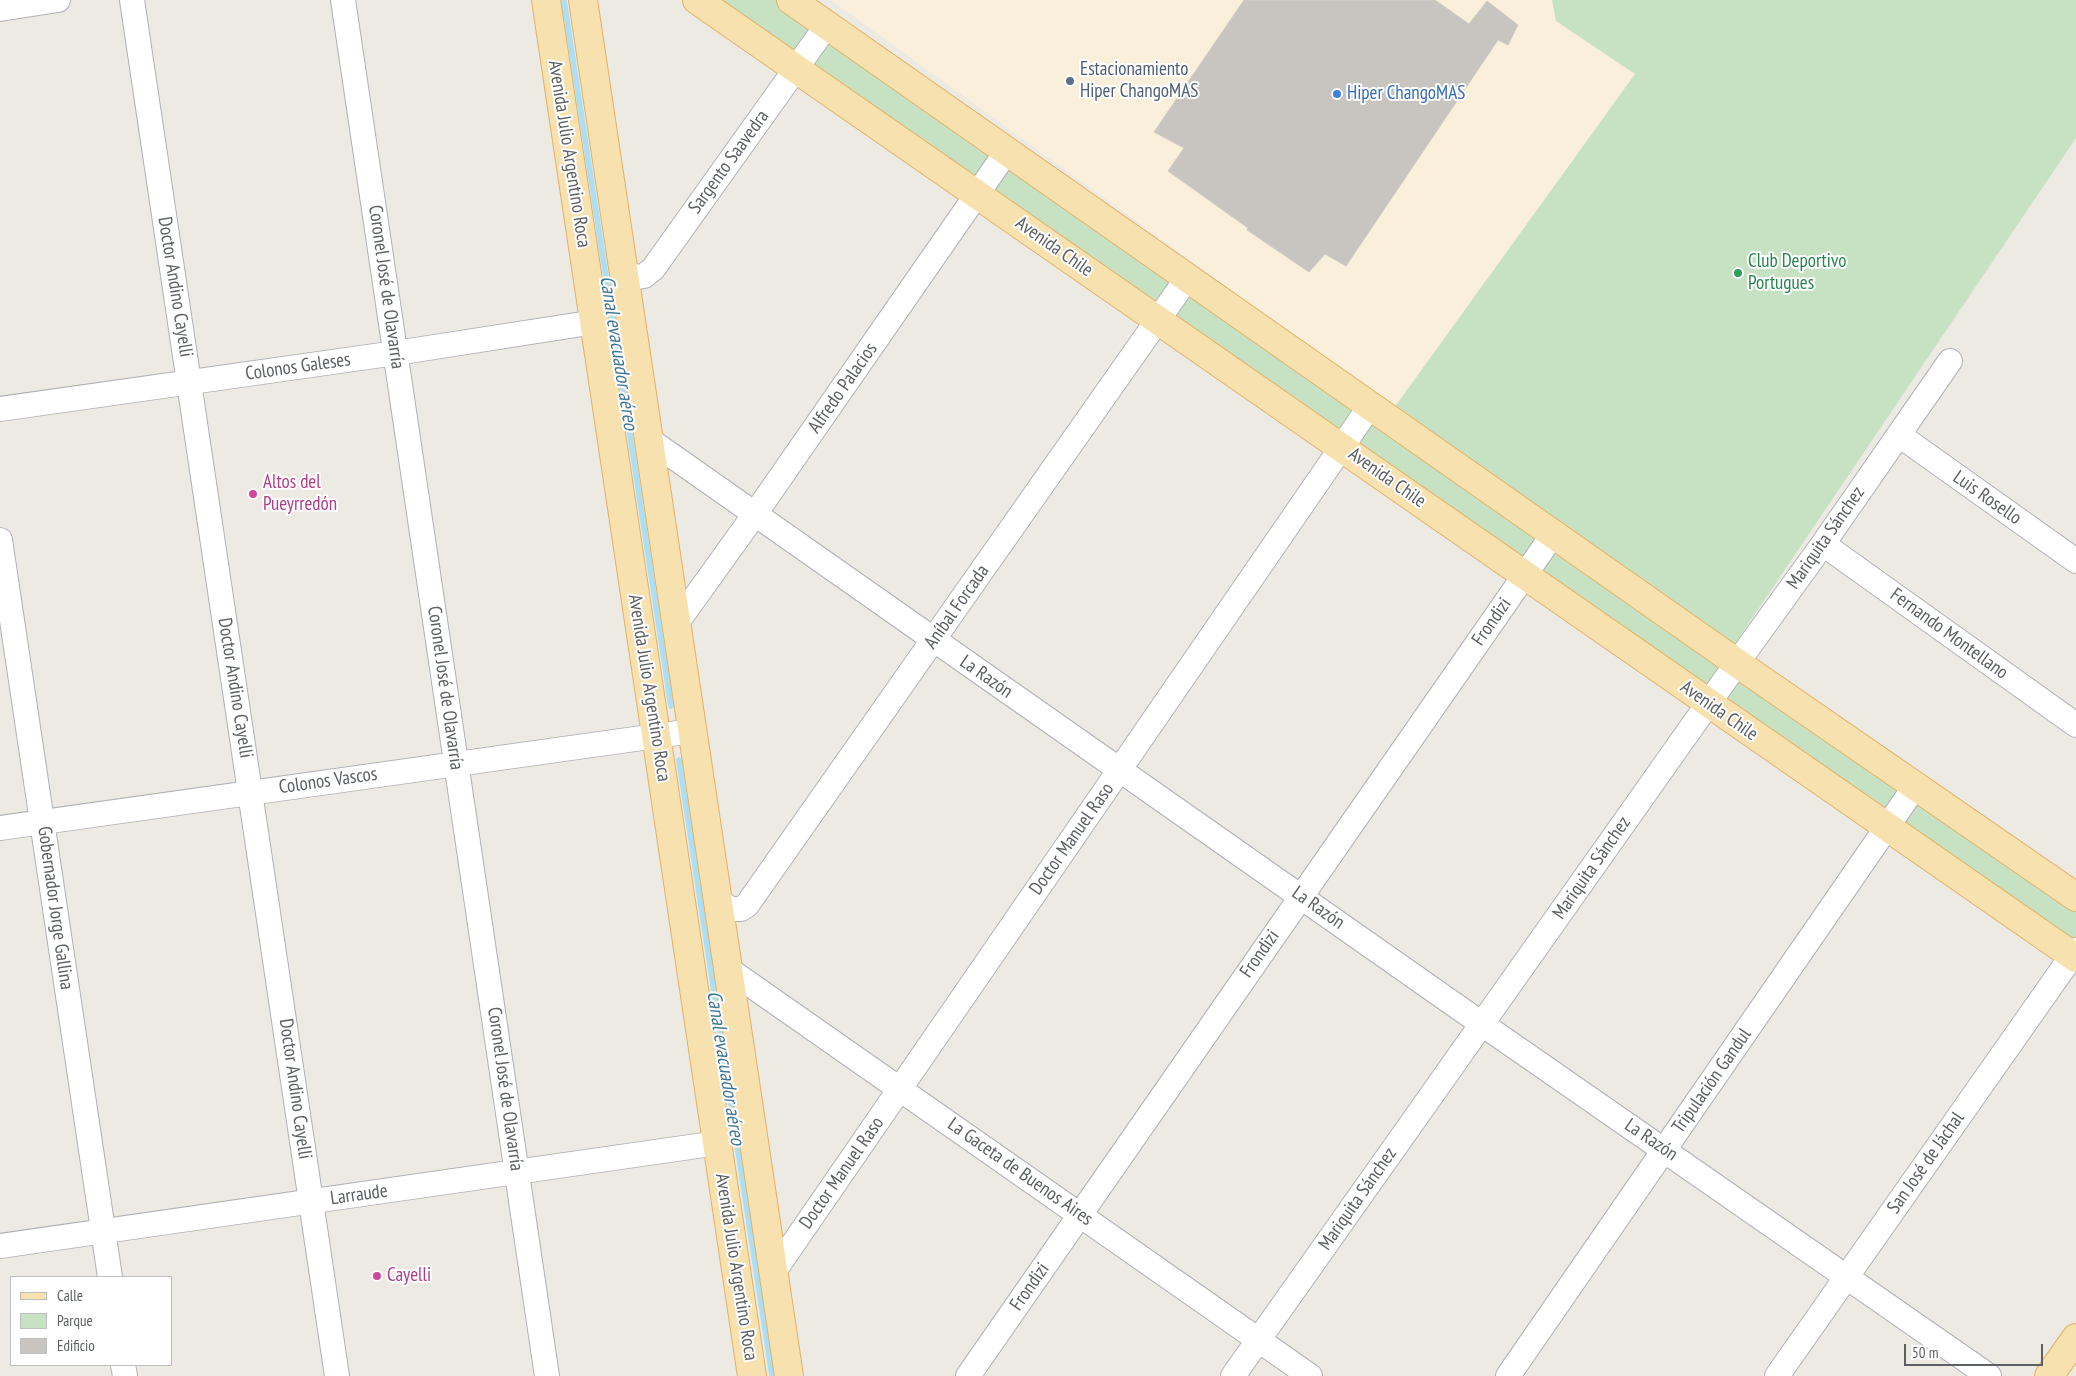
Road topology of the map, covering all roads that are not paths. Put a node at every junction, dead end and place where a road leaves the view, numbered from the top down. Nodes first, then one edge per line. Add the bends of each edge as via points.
1 (58, 0) edge
2 (132, 0) edge
3 (343, 0) edge
4 (546, 0) edge
5 (583, 0) edge
6 (697, 0) edge
7 (791, 0) edge
8 (0, 9) edge
9 (827, 25) junction
10 (797, 68) junction
11 (1007, 151) junction
12 (978, 194) junction
13 (622, 266) junction
14 (1188, 278) junction
15 (1159, 320) junction
16 (595, 322) junction
17 (396, 353) junction
18 (1950, 361) dead end
19 (189, 382) junction
20 (1370, 406) junction
21 (0, 409) edge
22 (1899, 435) junction
23 (648, 439) junction
24 (1342, 447) junction
25 (755, 514) junction
26 (1554, 533) junction
27 (0, 540) edge
28 (1823, 544) junction
29 (2076, 561) edge
30 (1525, 574) junction
31 (676, 624) junction
32 (934, 640) junction
33 (1737, 663) junction
34 (1708, 704) junction
35 (2076, 725) edge
36 (692, 731) junction
37 (656, 735) junction
38 (456, 763) junction
39 (1120, 770) junction
40 (1916, 785) junction
41 (250, 792) junction
42 (42, 822) junction
43 (1888, 827) junction
44 (0, 828) edge
45 (716, 895) junction
46 (1300, 896) junction
47 (2076, 897) edge
48 (2075, 954) edge
49 (728, 969) junction
50 (1482, 1024) junction
51 (900, 1089) junction
52 (718, 1144) junction
53 (1665, 1150) junction
54 (517, 1172) junction
55 (312, 1202) junction
56 (1080, 1215) junction
57 (103, 1231) junction
58 (0, 1246) edge
59 (773, 1273) junction
60 (110, 1276) edge
61 (1847, 1276) junction
62 (2076, 1338) edge
63 (1258, 1340) junction
64 (338, 1376) edge
65 (547, 1376) edge
66 (752, 1376) edge
67 (789, 1376) edge
68 (968, 1376) edge
69 (1233, 1376) edge
70 (1310, 1376) edge
71 (1508, 1376) edge
72 (1777, 1376) edge
73 (1990, 1376) edge
74 (2049, 1376) edge

1 - 8 street
2 - 19 street, Doctor Andino Cayelli
3 - 17 street, Coronel José de Olavarría
4 - 16 main road, Avenida Julio Argentino Roca
5 - 13 main road, Avenida Julio Argentino Roca
6 - 10 main road, Avenida Chile
7 - 9 main road
9 - 10 street, Sargento Saavedra
9 - 11 main road
10 - 12 main road, Avenida Chile
10 - 13 street, Sargento Saavedra via 653,269 638,277 628,274
11 - 12 street, Alfredo Palacios
11 - 14 main road
12 - 15 main road, Avenida Chile
12 - 25 street, Alfredo Palacios
13 - 23 main road, Avenida Julio Argentino Roca
14 - 15 street, Aníbal Forcada
14 - 20 main road
15 - 24 main road, Avenida Chile
15 - 32 street, Aníbal Forcada
16 - 17 street, Colonos Galeses
16 - 37 main road, Avenida Julio Argentino Roca
17 - 19 street, Colonos Galeses
17 - 38 street, Coronel José de Olavarría
18 - 22 street, Mariquita Sánchez
19 - 21 street, Colonos Galeses
19 - 41 street, Doctor Andino Cayelli
20 - 24 street, Doctor Manuel Raso
20 - 26 main road
22 - 28 street, Mariquita Sánchez
22 - 29 street, Luis Rosello
23 - 25 street, La Razón
23 - 31 main road, Avenida Julio Argentino Roca
24 - 30 main road, Avenida Chile
24 - 39 street, Doctor Manuel Raso
25 - 31 street, Alfredo Palacios
25 - 32 street, La Razón
26 - 30 street, Frondizi
26 - 33 main road
27 - 42 street, Gobernador Jorge Gallina
28 - 33 street, Mariquita Sánchez
28 - 35 street, Fernando Montellano
30 - 34 main road, Avenida Chile
30 - 46 street, Frondizi
31 - 36 main road, Avenida Julio Argentino Roca
32 - 39 street, La Razón
32 - 45 street, Aníbal Forcada via 747,905 741,909 730,909
33 - 34 street, Mariquita Sánchez
33 - 40 main road
34 - 43 main road, Avenida Chile
34 - 50 street, Mariquita Sánchez
36 - 37 street, Colonos Vascos
36 - 45 main road, Avenida Julio Argentino Roca
37 - 38 street, Colonos Vascos
37 - 52 main road, Avenida Julio Argentino Roca
38 - 41 street, Colonos Vascos
38 - 54 street, Coronel José de Olavarría
39 - 46 street, La Razón
39 - 51 street, Doctor Manuel Raso
40 - 43 street, Tripulación Gandul
40 - 47 main road
41 - 42 street, Colonos Vascos
41 - 55 street, Doctor Andino Cayelli
42 - 44 street, Colonos Vascos
42 - 57 street, Gobernador Jorge Gallina
43 - 48 main road, Avenida Chile
43 - 53 street, Tripulación Gandul
45 - 49 main road, Avenida Julio Argentino Roca
46 - 50 street, La Razón
46 - 56 street, Frondizi
48 - 61 street, San José de Jáchal
49 - 51 street, La Gaceta de Buenos Aires
49 - 59 main road, Avenida Julio Argentino Roca
50 - 53 street, La Razón
50 - 63 street, Mariquita Sánchez
51 - 56 street, La Gaceta de Buenos Aires
51 - 59 street, Doctor Manuel Raso
52 - 54 street, Larraude
52 - 66 main road, Avenida Julio Argentino Roca
53 - 61 street, La Razón
53 - 71 street, Tripulación Gandul
54 - 55 street, Larraude
54 - 65 street, Coronel José de Olavarría
55 - 57 street, Larraude
55 - 64 street, Doctor Andino Cayelli
56 - 63 street, La Gaceta de Buenos Aires
56 - 68 street, Frondizi
57 - 58 street, Larraude
57 - 60 street, Gobernador Jorge Gallina
59 - 67 main road, Avenida Julio Argentino Roca
61 - 72 street, San José de Jáchal
61 - 73 street, La Razón
62 - 74 main road
63 - 69 street, Mariquita Sánchez
63 - 70 street, La Gaceta de Buenos Aires

